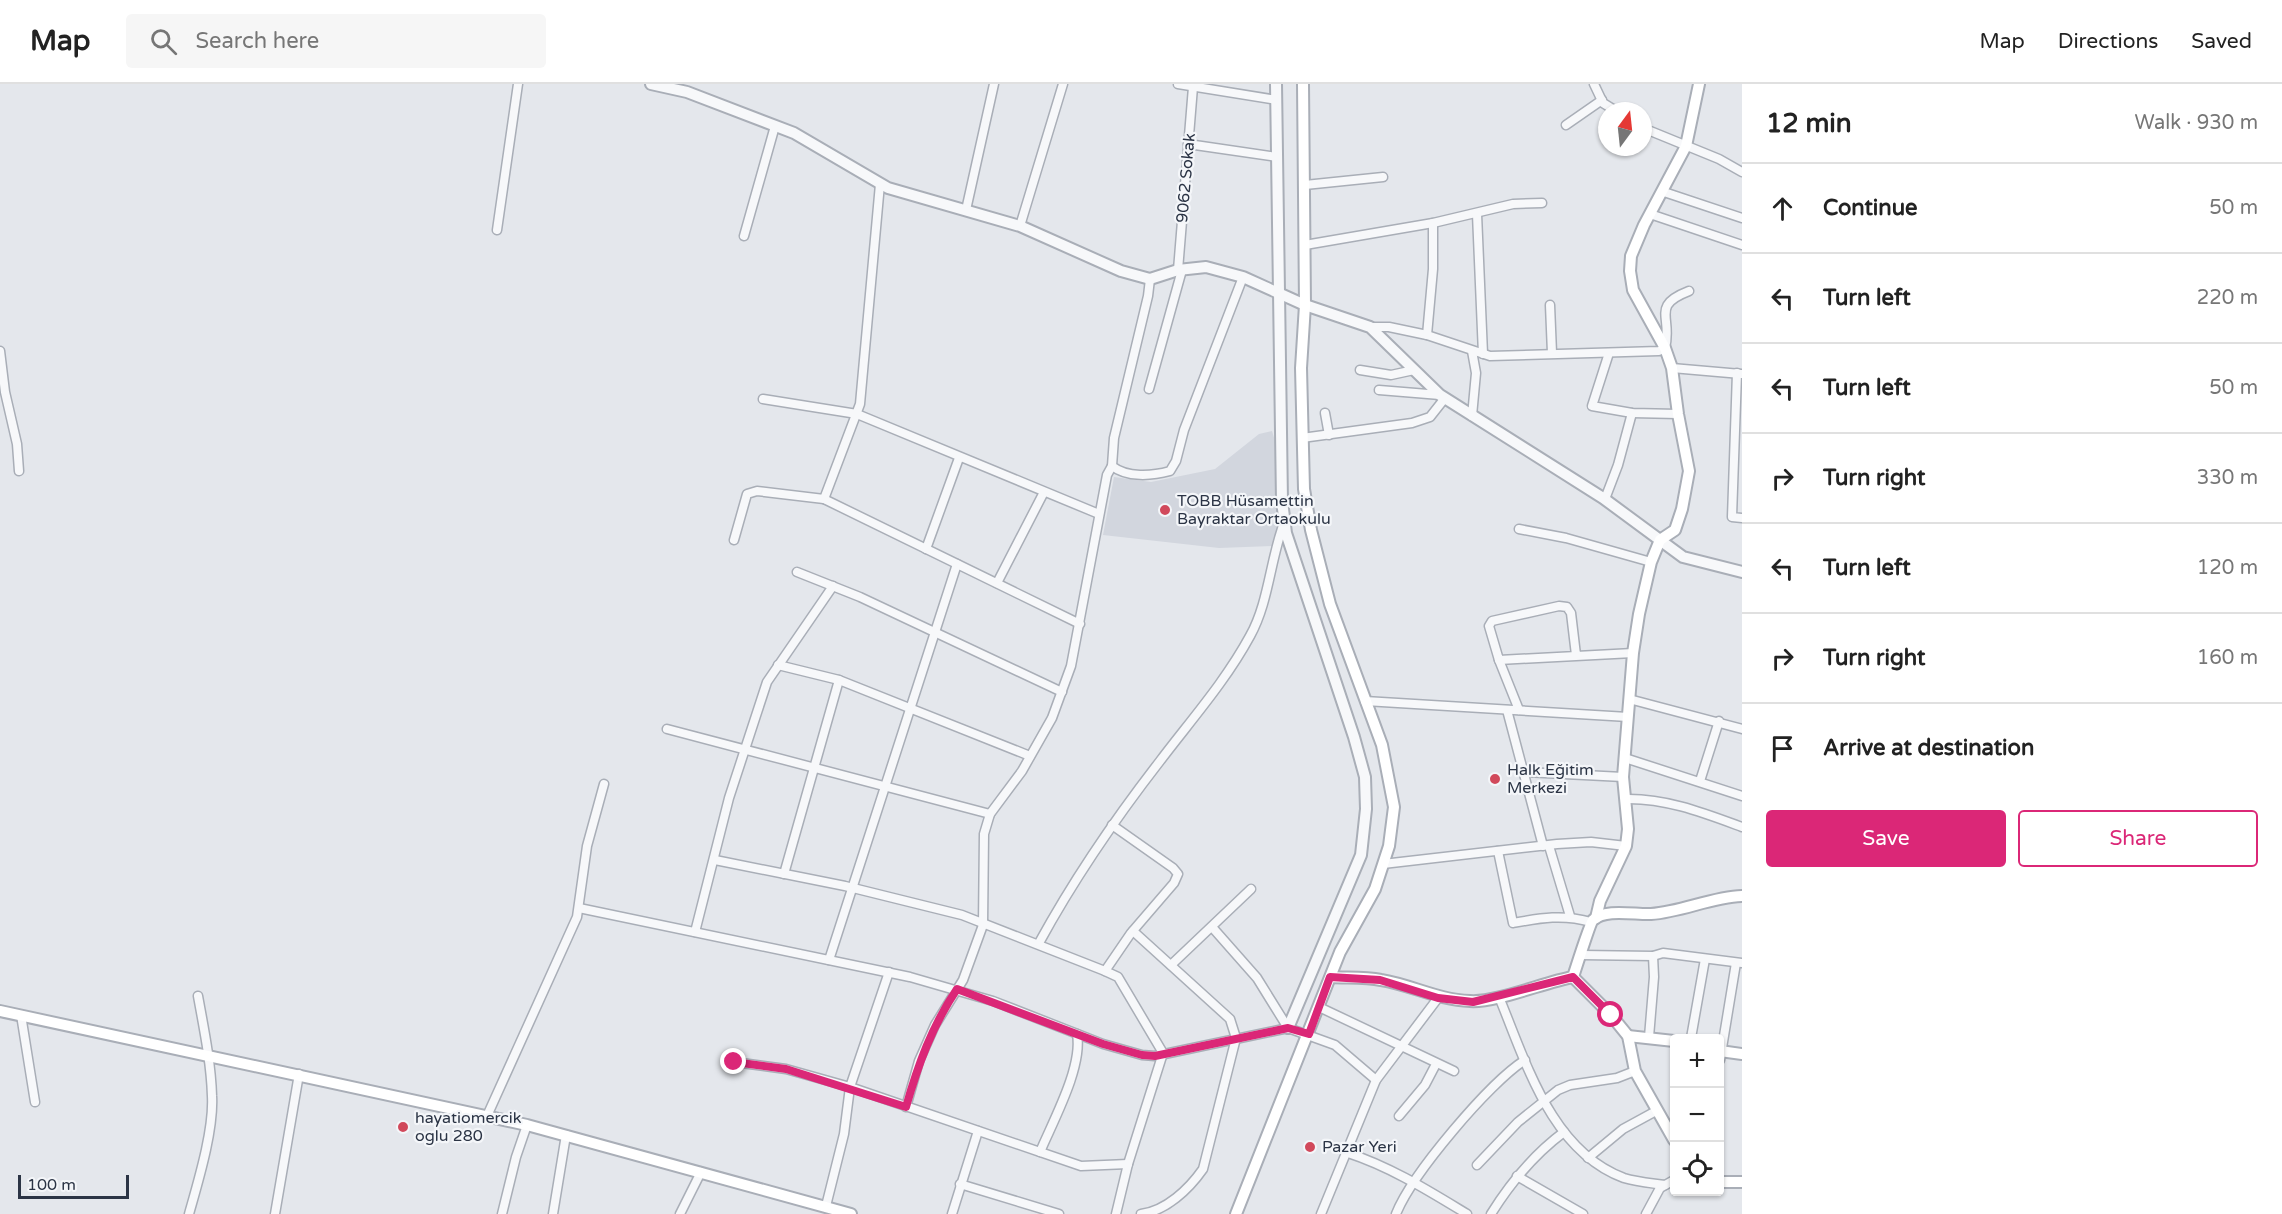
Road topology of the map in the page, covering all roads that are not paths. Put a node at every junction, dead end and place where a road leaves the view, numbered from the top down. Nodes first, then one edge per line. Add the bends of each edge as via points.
1 (518, 84) edge
2 (651, 84) edge
3 (994, 84) edge
4 (1063, 84) edge
5 (1180, 84) edge
6 (1276, 84) edge
7 (1303, 84) edge
8 (1594, 84) edge
9 (1699, 84) edge
10 (1193, 87) junction
11 (1276, 100) junction
12 (1602, 100) junction
13 (1605, 102) edge
14 (1566, 125) dead end
15 (775, 126) junction
16 (1652, 132) edge
17 (1188, 144) junction
18 (1686, 146) junction
19 (1277, 157) junction
20 (1742, 172) edge
21 (1383, 177) dead end
22 (880, 183) junction
23 (1305, 184) junction
24 (1664, 192) junction
25 (1542, 203) dead end
26 (966, 210) junction
27 (1477, 214) junction
28 (1650, 214) junction
29 (1742, 218) edge
30 (1433, 223) junction
31 (1020, 226) junction
32 (497, 230) dead end
33 (744, 236) dead end
34 (1305, 244) junction
35 (1742, 245) edge
36 (1180, 270) junction
37 (1243, 277) junction
38 (1150, 279) junction
39 (1278, 291) junction
40 (1689, 291) dead end
41 (1305, 305) junction
42 (1550, 305) dead end
43 (1370, 327) junction
44 (1427, 335) junction
45 (1665, 348) junction
46 (0, 351) edge
47 (1472, 351) junction
48 (1552, 353) junction
49 (1609, 353) junction
50 (1484, 354) junction
51 (1672, 368) junction
52 (1360, 370) dead end
53 (1414, 370) junction
54 (1740, 373) edge
55 (1149, 389) dead end
56 (1379, 390) dead end
57 (1443, 397) junction
58 (763, 399) dead end
59 (1325, 413) dead end
60 (1632, 413) junction
61 (858, 414) junction
62 (1677, 414) junction
63 (1472, 416) junction
64 (1329, 435) junction
65 (1302, 438) junction
66 (959, 458) junction
67 (1112, 466) junction
68 (19, 471) dead end
69 (1044, 492) junction
70 (1605, 499) junction
71 (824, 500) junction
72 (1099, 514) junction
73 (1742, 518) edge
74 (1285, 522) junction
75 (1520, 529) dead end
76 (734, 540) dead end
77 (1660, 540) junction
78 (926, 549) junction
79 (1651, 562) junction
80 (957, 564) junction
81 (797, 572) dead end
82 (1742, 572) edge
83 (997, 583) junction
84 (833, 586) junction
85 (1080, 624) junction
86 (934, 632) junction
87 (1633, 653) junction
88 (1576, 655) junction
89 (1499, 660) junction
90 (778, 665) junction
91 (839, 680) junction
92 (1062, 692) junction
93 (1629, 699) junction
94 (1365, 701) junction
95 (909, 706) junction
96 (1507, 710) junction
97 (1519, 710) junction
98 (1628, 717) junction
99 (1719, 721) junction
100 (667, 729) dead end
101 (1742, 729) edge
102 (744, 751) junction
103 (1030, 756) junction
104 (1625, 758) junction
105 (813, 767) junction
106 (1525, 772) junction
107 (1623, 777) junction
108 (1700, 781) junction
109 (604, 784) dead end
110 (884, 785) junction
111 (1742, 796) edge
112 (1625, 799) junction
113 (990, 814) junction
114 (1112, 825) junction
115 (1742, 827) edge
116 (1546, 846) junction
117 (1626, 846) junction
118 (1498, 851) junction
119 (715, 860) junction
120 (1383, 864) junction
121 (784, 874) junction
122 (852, 888) junction
123 (1251, 890) dead end
124 (1742, 896) edge
125 (579, 908) junction
126 (1570, 916) junction
127 (1593, 920) junction
128 (983, 922) junction
129 (1212, 927) junction
130 (1133, 931) junction
131 (695, 932) junction
132 (1039, 943) junction
133 (1582, 955) junction
134 (1653, 956) junction
135 (1705, 959) junction
136 (829, 960) junction
137 (1739, 963) edge
138 (1171, 965) junction
139 (1105, 971) junction
140 (889, 972) junction
141 (1330, 977) junction
142 (1573, 977) junction
143 (957, 989) junction
144 (198, 996) dead end
145 (1499, 997) junction
146 (1438, 998) junction
147 (1319, 1007) junction
148 (0, 1011) edge
149 (21, 1015) junction
150 (1288, 1028) junction
151 (1077, 1034) junction
152 (1309, 1034) junction
153 (1692, 1034) edge
154 (1724, 1035) edge
155 (1628, 1036) junction
156 (1649, 1037) junction
157 (1236, 1038) junction
158 (1670, 1040) edge
159 (1400, 1046) junction
160 (1163, 1053) junction
161 (1724, 1054) edge
162 (1742, 1054) edge
163 (208, 1055) junction
164 (1526, 1060) junction
165 (734, 1062) dead end
166 (800, 1062) dead end
167 (1436, 1064) junction
168 (1454, 1071) dead end
169 (1635, 1071) junction
170 (798, 1072) junction
171 (299, 1074) junction
172 (1376, 1080) junction
173 (850, 1087) junction
174 (1544, 1101) junction
175 (35, 1102) dead end
176 (906, 1107) junction
177 (1656, 1111) junction
178 (487, 1116) junction
179 (1400, 1116) dead end
180 (527, 1125) junction
181 (978, 1131) junction
182 (1564, 1131) junction
183 (1670, 1134) edge
184 (566, 1135) junction
185 (1040, 1152) junction
186 (1348, 1153) junction
187 (1588, 1158) junction
188 (1128, 1164) junction
189 (1477, 1165) dead end
190 (701, 1172) junction
191 (1517, 1176) junction
192 (1413, 1182) junction
193 (1670, 1182) edge
194 (1724, 1182) edge
195 (1742, 1182) edge
196 (960, 1184) junction
197 (1665, 1185) junction
198 (826, 1206) junction
199 (848, 1213) edge
200 (189, 1214) edge
201 (275, 1214) edge
202 (502, 1214) edge
203 (553, 1214) edge
204 (680, 1214) edge
205 (952, 1214) edge
206 (1059, 1214) edge
207 (1116, 1214) edge
208 (1141, 1214) edge
209 (1236, 1214) edge
210 (1321, 1214) edge
211 (1396, 1214) edge
212 (1467, 1214) edge
213 (1491, 1214) edge
214 (1583, 1214) edge
215 (1646, 1214) edge

1 - 32 street
2 - 15 street via 687,92
3 - 26 street
4 - 31 street
5 - 10 street
6 - 11 street
7 - 23 main road
8 - 12 street
9 - 18 main road
10 - 11 street
10 - 17 street, 9062 Sokak
11 - 19 street
12 - 13 street
12 - 14 street
15 - 22 street
15 - 33 street
16 - 18 street
17 - 19 street
17 - 36 street, 9062 Sokak
18 - 20 street
18 - 24 main road
19 - 39 street
21 - 23 street
22 - 26 street
22 - 61 street
23 - 34 main road
24 - 28 main road
24 - 29 street
25 - 27 street via 1513,204
26 - 31 street
27 - 30 street
27 - 50 street
28 - 35 street
28 - 45 main road via 1631,256 1630,271 1641,306
30 - 34 street
30 - 44 street
31 - 38 street via 1121,271
34 - 41 main road
36 - 37 street via 1206,267
36 - 38 street
36 - 55 street, 9062 Sokak
37 - 39 street
37 - 67 street via 1170,471 1152,476
38 - 67 street via 1114,438
39 - 41 street
39 - 74 street via 1280,469
40 - 45 street via 1671,298 1665,306
41 - 43 street
41 - 65 main road via 1300,368
42 - 48 street
43 - 44 street
43 - 53 street
44 - 47 street
45 - 49 street
45 - 51 main road
46 - 68 street
47 - 50 street
47 - 63 street via 1476,373
48 - 49 street
48 - 50 street
49 - 60 street via 1592,406
51 - 54 street
51 - 62 main road
52 - 53 street via 1391,375
53 - 57 street
54 - 73 street via 1732,517
56 - 57 street
57 - 63 street
57 - 64 street via 1430,417 1412,423
58 - 61 street
59 - 64 street
60 - 62 street
60 - 70 street
61 - 66 street
61 - 71 street
62 - 77 main road via 1689,471 1675,530
63 - 70 street
64 - 65 street
65 - 94 main road via 1311,530 1330,604
66 - 69 street
66 - 78 street
67 - 72 street
69 - 72 street
69 - 83 street
70 - 77 street
71 - 76 street via 757,491 747,494
71 - 78 street
72 - 85 street
74 - 114 street via 1252,634 1229,674
74 - 150 street via 1354,737 1365,777 1366,809 1360,855
75 - 79 street
77 - 79 main road
77 - 82 street via 1683,557
78 - 80 street
79 - 87 main road
80 - 83 street
80 - 86 street
81 - 84 street
83 - 85 street
84 - 86 street
84 - 90 street
85 - 92 street
86 - 92 street
86 - 95 street
87 - 88 street
87 - 93 main road
88 - 89 street
88 - 89 street via 1571,614 1567,607 1559,606 1492,621 1489,626
89 - 97 street
90 - 91 street
90 - 102 street via 767,682
91 - 95 street
91 - 105 street
92 - 103 street
93 - 98 main road
93 - 99 street
94 - 96 street
94 - 120 main road via 1382,745 1394,807
95 - 103 street
95 - 110 street
96 - 97 street
96 - 106 street
97 - 98 street
98 - 104 main road
99 - 101 street
99 - 108 street
100 - 102 street
102 - 105 street
102 - 119 street
103 - 113 street
104 - 107 main road
104 - 108 street
105 - 110 street
105 - 121 street
106 - 107 street
106 - 116 street
107 - 112 main road
108 - 111 street
109 - 125 street via 587,846
110 - 113 street
110 - 122 street
112 - 115 street via 1676,805
112 - 117 main road
113 - 128 street via 984,834
114 - 130 street via 1178,874
114 - 132 street
116 - 117 street via 1591,842
116 - 118 street
116 - 126 street
117 - 127 main road
118 - 120 street
118 - 126 street via 1514,923
119 - 121 street
119 - 131 street
120 - 141 main road via 1375,889
121 - 122 street
122 - 128 street
122 - 136 street
123 - 129 street
124 - 127 main road via 1653,914 1613,914
125 - 131 street
125 - 178 street
126 - 127 street
127 - 133 main road
128 - 132 street
128 - 143 street
129 - 138 street
129 - 150 street via 1257,978
130 - 138 street
130 - 139 street
131 - 136 street
132 - 139 street
133 - 134 street
133 - 142 main road
134 - 135 street via 1663,953
134 - 156 street
135 - 137 street
135 - 153 street
136 - 140 street
137 - 154 street
138 - 157 street via 1230,1019
139 - 160 street via 1118,977
140 - 143 street
140 - 173 street
141 - 146 main road via 1380,980
141 - 147 main road
142 - 145 main road
142 - 155 main road
143 - 151 street
143 - 176 street via 919,1061
144 - 163 street
145 - 146 main road via 1473,1002
145 - 164 street
146 - 159 street
147 - 152 main road
147 - 159 street
148 - 149 main road
149 - 163 main road
149 - 175 street
150 - 152 street
150 - 157 street
151 - 160 street via 1142,1055
151 - 185 street via 1079,1045 1066,1089
152 - 172 street via 1335,1045
152 - 209 main road
155 - 156 main road
155 - 169 main road
156 - 158 main road
157 - 160 street
157 - 208 street via 1203,1169 1193,1183 1162,1208
159 - 167 street
159 - 172 street
160 - 188 street
161 - 162 main road
163 - 171 main road
163 - 200 street via 213,1098 202,1168
164 - 174 street
164 - 192 street via 1502,1078
165 - 170 street
166 - 170 street
167 - 168 street
167 - 179 street
169 - 174 street via 1617,1078 1570,1085
169 - 177 main road
170 - 173 street
171 - 178 main road
171 - 201 street
172 - 186 street
173 - 176 street
173 - 198 street via 844,1134
174 - 182 street
174 - 189 street
176 - 181 street
177 - 183 main road
177 - 187 street via 1623,1129
178 - 180 main road
180 - 184 main road
180 - 202 street
181 - 185 street
181 - 196 street
182 - 187 street
182 - 191 street
184 - 190 main road
184 - 203 street
185 - 188 street via 1081,1166
186 - 192 street
186 - 210 street
187 - 197 street via 1625,1178
188 - 207 street
190 - 198 main road
190 - 204 street
191 - 213 street
191 - 214 street
192 - 211 street
192 - 212 street
193 - 197 street
194 - 195 main road
196 - 205 street
196 - 206 street
197 - 215 street
198 - 199 main road

